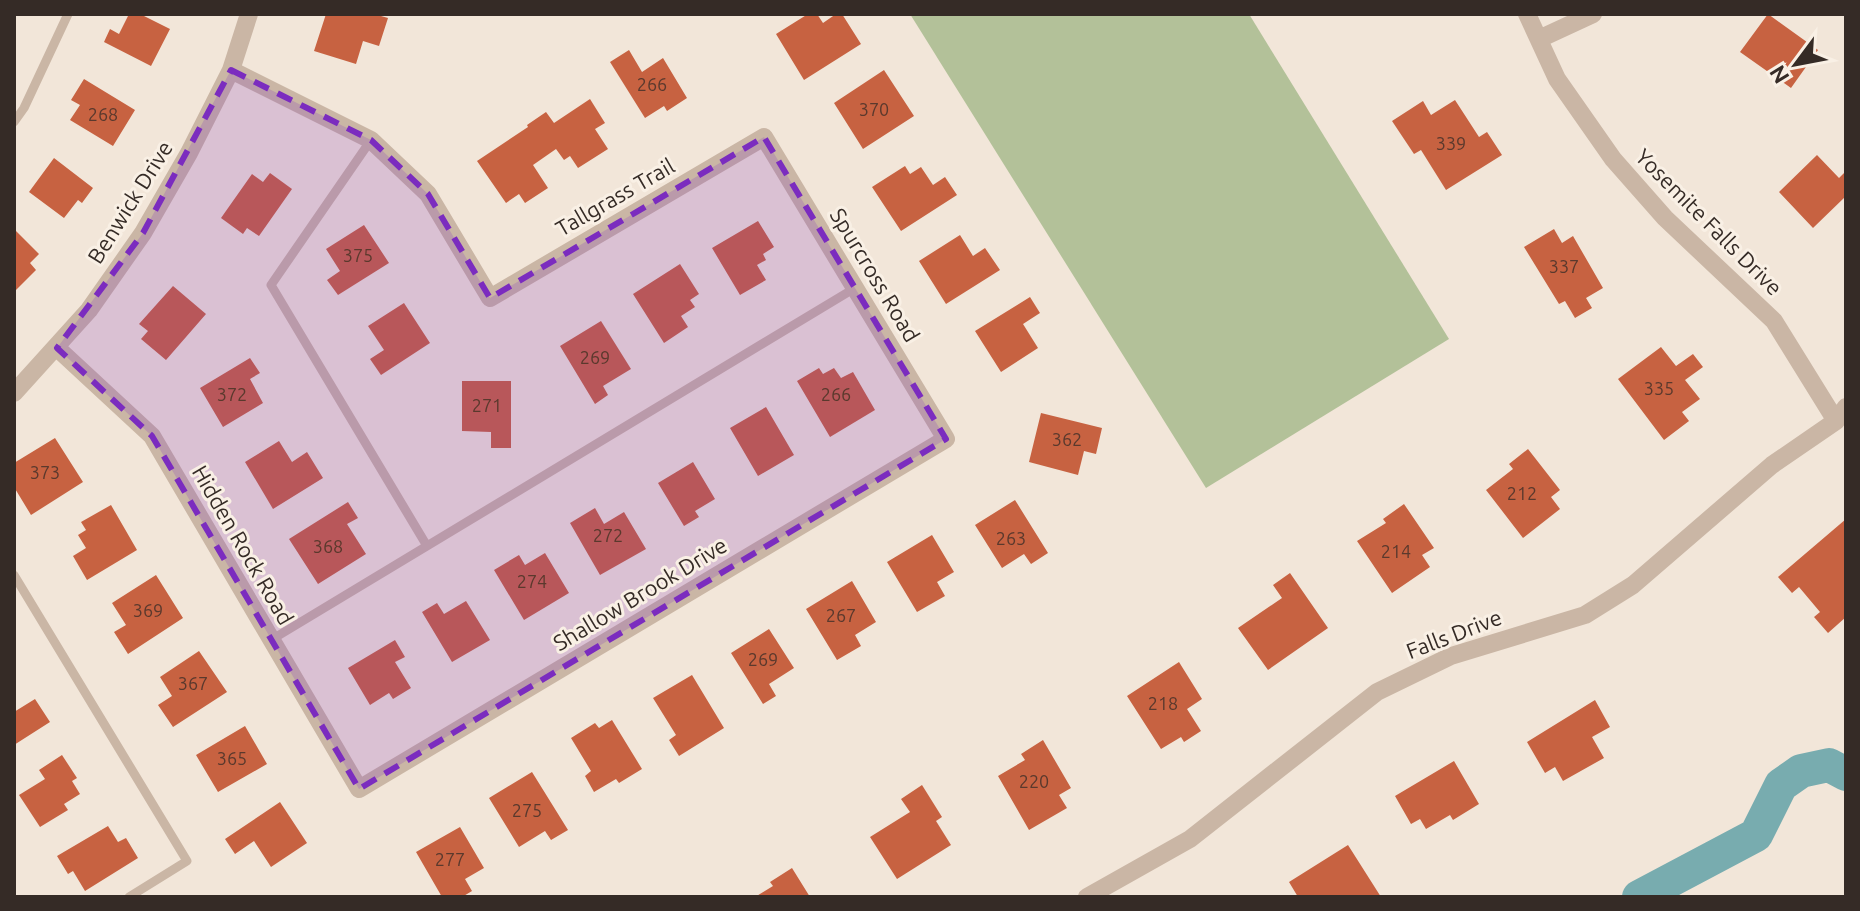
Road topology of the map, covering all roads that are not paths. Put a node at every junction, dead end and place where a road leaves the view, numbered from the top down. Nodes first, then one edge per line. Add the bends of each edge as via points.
1 (68, 14) edge
2 (249, 14) edge
3 (1527, 14) edge
4 (1593, 14) edge
5 (1539, 39) junction
6 (231, 70) junction
7 (14, 122) edge
8 (764, 137) joint
9 (371, 140) junction
10 (855, 288) junction
11 (57, 348) junction
12 (14, 393) edge
13 (1843, 416) edge
14 (946, 439) joint
15 (427, 546) junction
16 (14, 575) edge
17 (271, 640) junction
18 (359, 789) joint
19 (129, 897) edge
20 (1087, 897) edge

1 - 7 lane
2 - 6 street, Benwick Drive
3 - 5 street, Yosemite Falls Drive
4 - 5 street
5 - 13 street, Yosemite Falls Drive via 1557,79 1613,159 1665,218 1774,321
6 - 9 street
6 - 11 street, Benwick Drive via 143,233
8 - 9 street, Tallgrass Trail via 490,298 428,194
8 - 10 street, Spurcross Road
9 - 15 lane via 271,285
10 - 14 street, Spurcross Road
10 - 15 lane
11 - 12 street, Benwick Drive
11 - 17 street, Hidden Rock Road via 152,436
13 - 20 street, Falls Drive via 1772,465 1633,585 1585,615 1451,656 1377,692 1190,839
14 - 18 street, Shallow Brook Drive
15 - 17 lane
16 - 19 lane via 187,861
17 - 18 street, Hidden Rock Road

